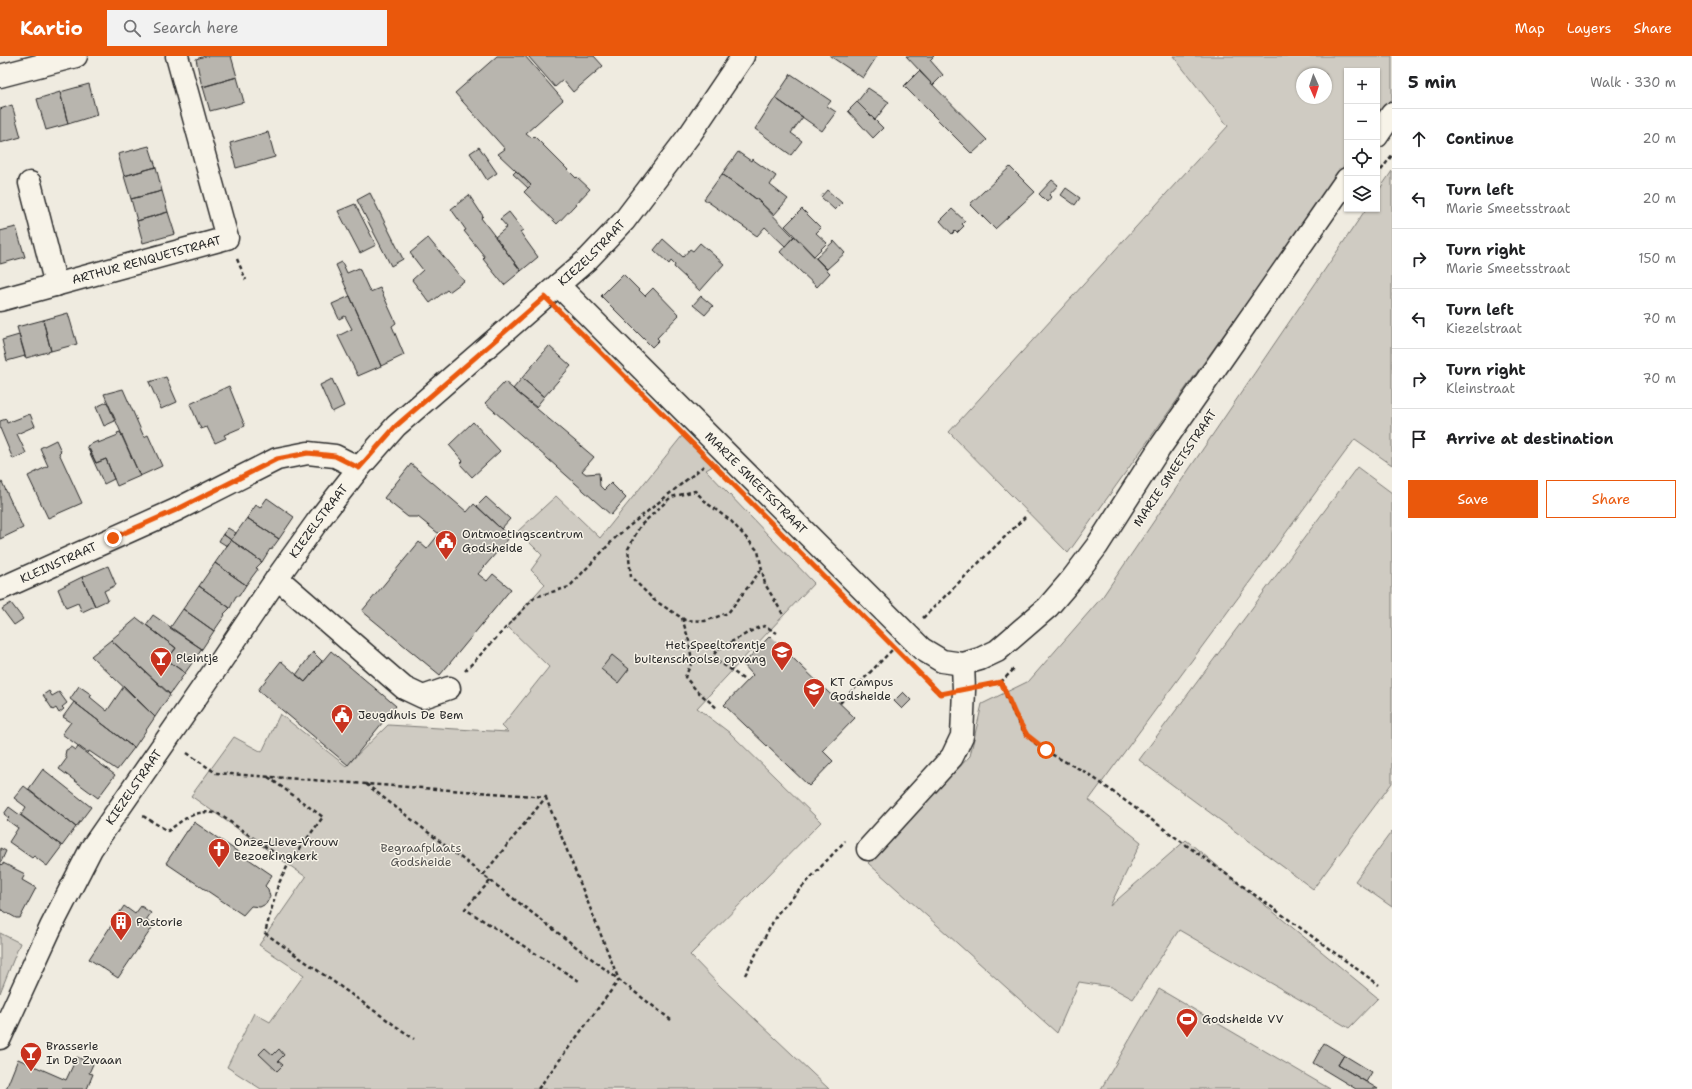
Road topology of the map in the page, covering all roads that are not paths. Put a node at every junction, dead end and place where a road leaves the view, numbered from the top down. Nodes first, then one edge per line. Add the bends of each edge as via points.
1 (76, 56) edge
2 (177, 56) edge
3 (743, 56) edge
4 (0, 76) edge
5 (1392, 114) edge
6 (1380, 132) edge
7 (30, 182) dead end
8 (1344, 183) edge
9 (56, 285) junction
10 (558, 285) junction
11 (0, 300) edge
12 (359, 468) junction
13 (277, 578) junction
14 (0, 589) edge
15 (963, 664) junction
16 (449, 688) road end
17 (868, 849) dead end
18 (0, 1038) edge

1 - 4 street
2 - 9 street, ARTHUR RENQUETSTRAAT via 227,238
3 - 10 street, KIEZELSTRAAT via 691,133 624,221 588,259
5 - 6 street
7 - 9 street
8 - 15 street, MARIE SMEETSSTRAAT via 1072,579 1048,607 997,651
9 - 11 street, ARTHUR RENQUETSTRAAT
10 - 12 street, KIEZELSTRAAT via 396,426
10 - 15 street, MARIE SMEETSSTRAAT via 922,649 942,661
12 - 13 street, KIEZELSTRAAT
12 - 14 street, KLEINSTRAAT via 335,456 308,453 277,459 176,510
13 - 16 street via 404,688 423,697
13 - 18 street, KIEZELSTRAAT via 91,849 51,927
15 - 17 street via 962,736 952,757

